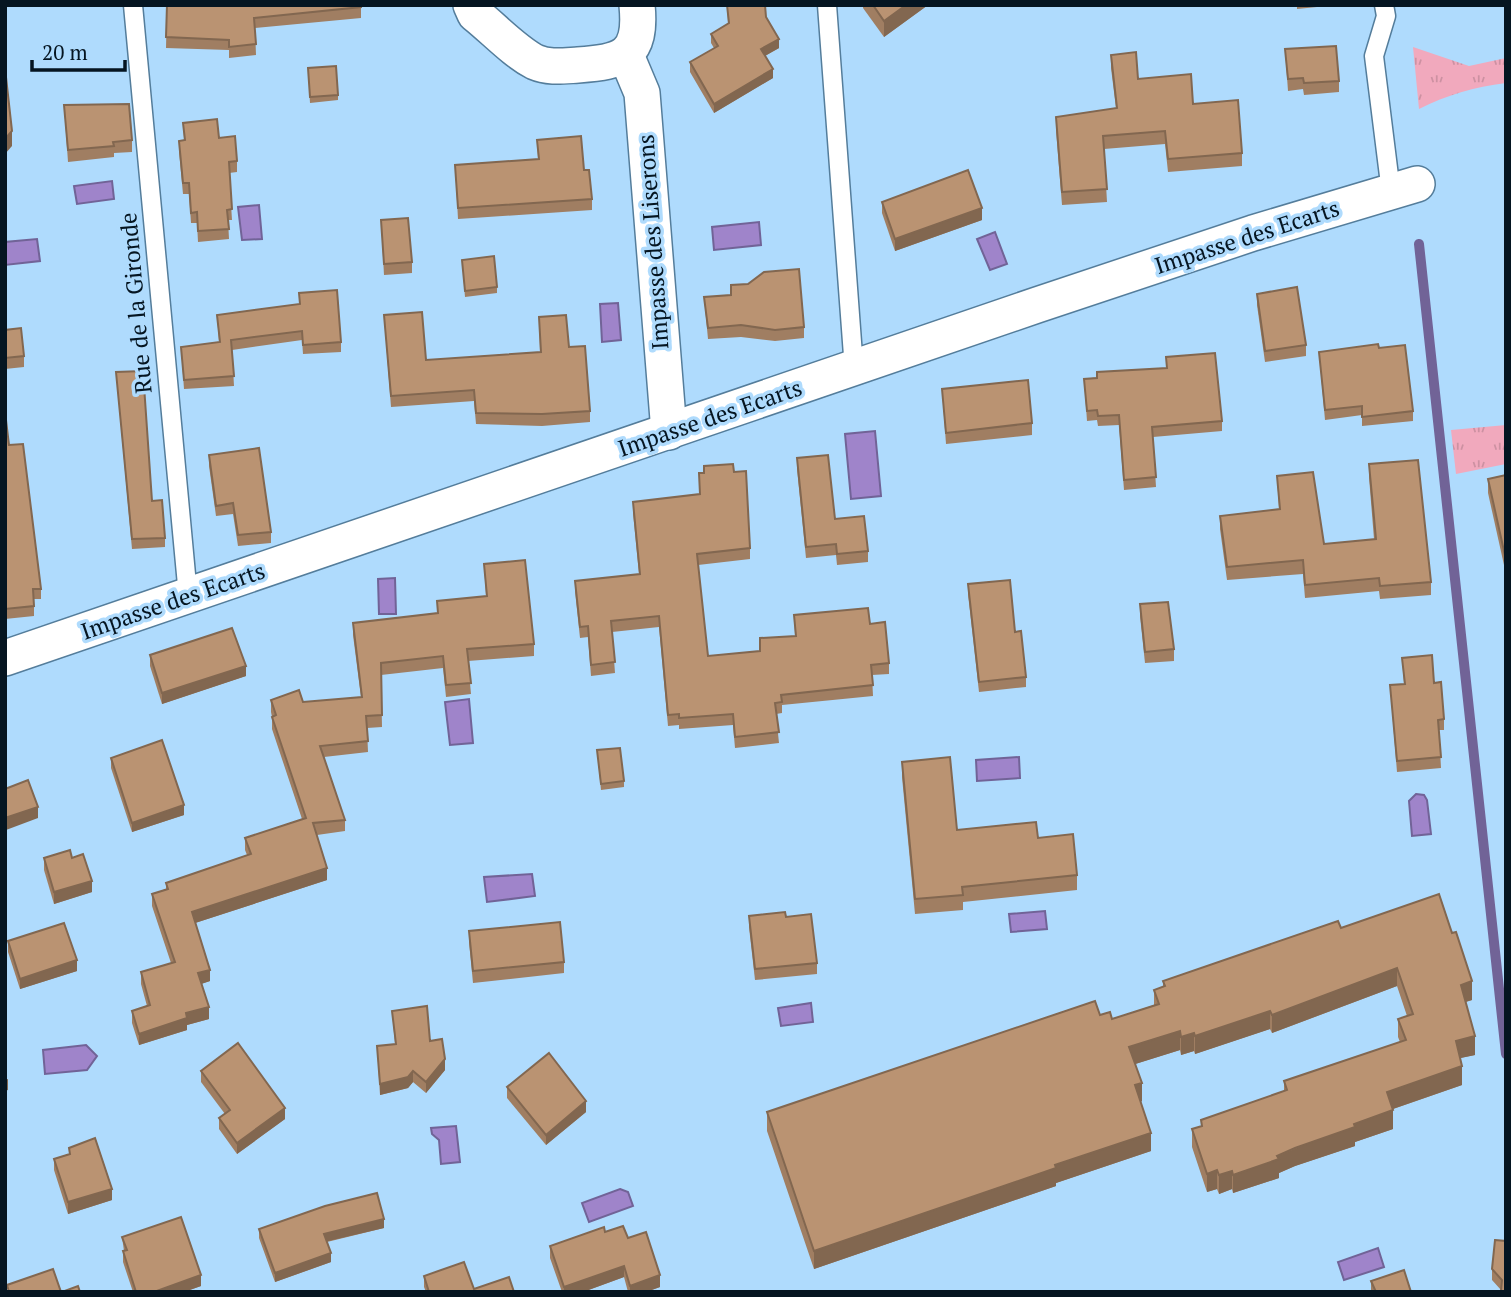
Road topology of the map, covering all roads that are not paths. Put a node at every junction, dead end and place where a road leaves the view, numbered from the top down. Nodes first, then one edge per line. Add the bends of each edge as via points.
1 (133, 5) edge
2 (471, 5) edge
3 (637, 5) edge
4 (827, 5) edge
5 (1384, 5) edge
6 (626, 55) junction
7 (1404, 188) joint
8 (853, 369) junction
9 (669, 432) junction
10 (188, 596) junction
11 (5, 658) edge

1 - 10 lane, Rue de la Gironde
2 - 6 street via 475,14 532,60 549,67 611,63
3 - 6 street via 639,30
4 - 8 lane
5 - 7 lane via 1386,16 1374,56
6 - 9 street, Impasse des Liserons via 642,93
7 - 8 street, Impasse des Ecarts via 1253,233
8 - 9 street, Impasse des Ecarts
9 - 10 street, Impasse des Ecarts
10 - 11 street, Impasse des Ecarts

